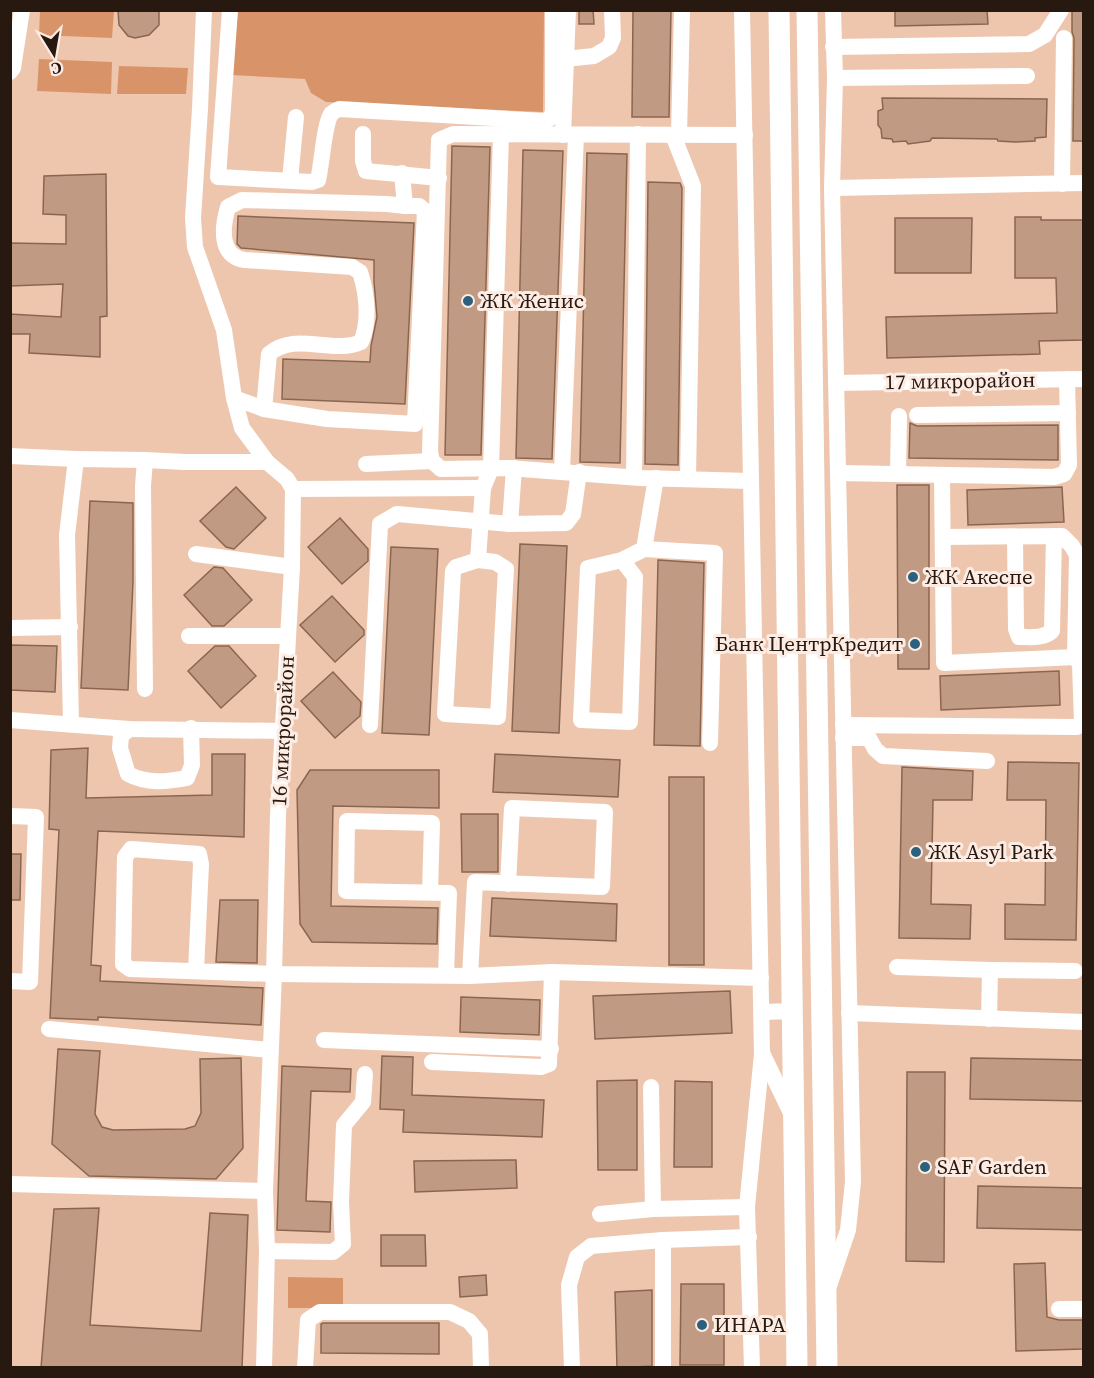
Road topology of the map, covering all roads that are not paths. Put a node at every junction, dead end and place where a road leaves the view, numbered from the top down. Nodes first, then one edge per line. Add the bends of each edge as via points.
1 (22, 10) edge
2 (204, 10) edge
3 (230, 10) edge
4 (554, 10) edge
5 (568, 10) edge
6 (612, 10) edge
7 (682, 10) edge
8 (742, 10) edge
9 (779, 10) edge
10 (807, 10) edge
11 (833, 10) edge
12 (1061, 10) edge
13 (1064, 38) dead end
14 (203, 40) junction
15 (227, 41) junction
16 (833, 47) junction
17 (565, 59) junction
18 (10, 72) edge
19 (1027, 76) dead end
20 (835, 78) junction
21 (296, 117) dead end
22 (363, 134) dead end
23 (501, 134) junction
24 (569, 135) junction
25 (638, 135) junction
26 (676, 135) junction
27 (745, 135) junction
28 (402, 173) junction
29 (439, 178) junction
30 (290, 180) junction
31 (1083, 183) edge
32 (1062, 184) junction
33 (832, 188) junction
34 (405, 206) junction
35 (1076, 379) edge
36 (836, 382) junction
37 (234, 398) junction
38 (264, 409) junction
39 (1068, 413) junction
40 (917, 415) dead end
41 (899, 416) dead end
42 (10, 456) edge
43 (76, 459) junction
44 (145, 460) junction
45 (432, 461) junction
46 (267, 462) junction
47 (366, 464) dead end
48 (513, 468) junction
49 (491, 469) junction
50 (571, 471) junction
51 (838, 473) junction
52 (898, 474) junction
53 (942, 476) junction
54 (634, 477) junction
55 (814, 477) junction
56 (656, 478) junction
57 (688, 478) junction
58 (785, 479) junction
59 (751, 481) junction
60 (483, 488) junction
61 (293, 489) junction
62 (479, 522) junction
63 (510, 524) junction
64 (1054, 536) junction
65 (943, 537) junction
66 (1014, 537) junction
67 (644, 549) junction
68 (196, 554) dead end
69 (478, 560) junction
70 (622, 560) junction
71 (292, 567) junction
72 (10, 627) edge
73 (70, 627) junction
74 (189, 636) dead end
75 (288, 636) junction
76 (1075, 657) junction
77 (145, 689) dead end
78 (10, 720) edge
79 (71, 724) junction
80 (370, 725) dead end
81 (191, 728) junction
82 (129, 729) junction
83 (283, 731) junction
84 (843, 732) junction
85 (710, 743) dead end
86 (987, 761) dead end
87 (10, 816) edge
88 (508, 884) junction
89 (430, 892) junction
90 (897, 967) dead end
91 (990, 970) junction
92 (196, 971) junction
93 (1075, 971) dead end
94 (552, 972) junction
95 (274, 974) junction
96 (446, 974) junction
97 (470, 976) junction
98 (761, 978) junction
99 (10, 981) edge
100 (793, 1011) junction
101 (762, 1012) junction
102 (849, 1013) junction
103 (988, 1019) junction
104 (1083, 1022) edge
105 (49, 1029) dead end
106 (324, 1040) dead end
107 (551, 1049) junction
108 (270, 1050) junction
109 (762, 1054) junction
110 (432, 1062) dead end
111 (365, 1074) dead end
112 (651, 1088) dead end
113 (794, 1119) junction
114 (10, 1184) edge
115 (265, 1191) junction
116 (747, 1207) junction
117 (653, 1209) junction
118 (600, 1214) dead end
119 (749, 1237) junction
120 (663, 1240) junction
121 (267, 1251) junction
122 (826, 1295) junction
123 (1059, 1309) dead end
124 (1083, 1309) edge
125 (264, 1368) edge
126 (305, 1368) edge
127 (482, 1368) edge
128 (572, 1368) edge
129 (663, 1368) edge
130 (752, 1368) edge
131 (797, 1368) edge
132 (827, 1368) edge

1 - 18 street
2 - 14 street
3 - 15 street
4 - 30 street via 551,117 544,121 339,109 328,121 318,180
5 - 17 street
6 - 17 street via 613,38 609,47 594,56
7 - 26 street
8 - 27 street
9 - 58 main road
10 - 55 main road
11 - 16 street
12 - 16 street via 1045,35 1029,44
13 - 32 street
14 - 15 street
14 - 37 street via 195,247 224,330
15 - 30 street via 218,177
16 - 20 street
17 - 24 street
19 - 20 street
20 - 33 street
21 - 30 street
22 - 28 street via 366,171
23 - 24 street
23 - 29 street via 453,134 439,140
23 - 49 street
24 - 25 street
24 - 50 street
25 - 26 street
25 - 54 street
26 - 27 street
26 - 57 street via 693,186
27 - 59 street
28 - 29 street
28 - 34 street
29 - 45 street
31 - 32 street
32 - 33 street
33 - 36 street
34 - 38 street via 419,206 425,211 415,424
34 - 38 street via 242,200 228,207 225,246 231,255 245,260 352,267 360,272 365,287 361,342 351,347 296,343 276,347 269,354
35 - 36 street, 17 микрорайон
35 - 39 street
36 - 51 street
37 - 38 street
37 - 46 street via 242,428
39 - 40 street
39 - 53 street via 1069,465 1064,474
41 - 52 street
42 - 43 street
43 - 44 street
43 - 73 street via 67,535
44 - 46 street
44 - 77 street
45 - 47 street
45 - 49 street via 441,469
46 - 61 street
48 - 49 street
48 - 50 street
48 - 63 street
49 - 60 street
50 - 54 street
50 - 63 street via 573,514 566,523
51 - 52 street
51 - 84 street
52 - 53 street
53 - 65 street
54 - 56 street
55 - 58 main road
55 - 122 main road
56 - 57 street
56 - 67 street
57 - 59 street
58 - 100 main road
59 - 98 street
60 - 61 street
60 - 62 street
61 - 71 street, 16 микрорайон
62 - 63 street
62 - 69 street
62 - 80 street via 397,514 380,524
64 - 66 street
64 - 66 street via 1052,632 1031,638 1019,637 1016,629
64 - 76 street via 1062,536 1077,555
65 - 66 street
65 - 76 street via 944,663
67 - 70 street
67 - 85 street via 715,553
68 - 71 street
69 - 69 street via 495,562 506,569 498,717 445,714 453,571
70 - 70 street via 635,577 630,722 581,720 588,568
71 - 75 street, 16 микрорайон
72 - 73 street
73 - 79 street
74 - 75 street
75 - 83 street, 16 микрорайон
76 - 84 street via 1080,664 1083,718 1077,727
78 - 79 street
79 - 82 street
81 - 82 street
81 - 82 street via 192,765 187,778 153,782 140,781 128,774 120,748 122,736
81 - 83 street
83 - 95 street, 16 микрорайон
84 - 86 street via 869,738 883,756
84 - 102 street
87 - 99 street via 36,817 30,981
88 - 88 street via 602,887 605,812 512,808
88 - 97 street via 475,882
89 - 89 street via 346,891 347,821 432,823
89 - 96 street via 449,893
90 - 91 street
91 - 93 street
91 - 103 street
92 - 92 street via 130,969 123,963 125,857 131,849 199,854
92 - 95 street
94 - 97 street
94 - 98 street
94 - 107 street
95 - 96 street
95 - 108 street, 16 микрорайон
96 - 97 street
98 - 101 street
100 - 101 street
100 - 113 main road
101 - 109 street
102 - 103 street
102 - 122 street via 853,1182 848,1230
103 - 104 street
105 - 108 street
106 - 107 street
107 - 110 street via 549,1064 541,1067
108 - 115 street, 16 микрорайон
109 - 113 street
109 - 116 street
111 - 121 street via 363,1102 344,1125 343,1244 333,1252
112 - 117 street
113 - 131 main road
114 - 115 street
115 - 121 street, 16 микрорайон
116 - 117 street
116 - 119 street
117 - 118 street
119 - 120 street
119 - 130 street
120 - 128 street via 591,1246 577,1257 569,1285
120 - 129 street
121 - 125 street, 16 микрорайон
122 - 132 main road
123 - 124 street
126 - 127 street via 308,1320 320,1312 450,1312 475,1326 482,1343

